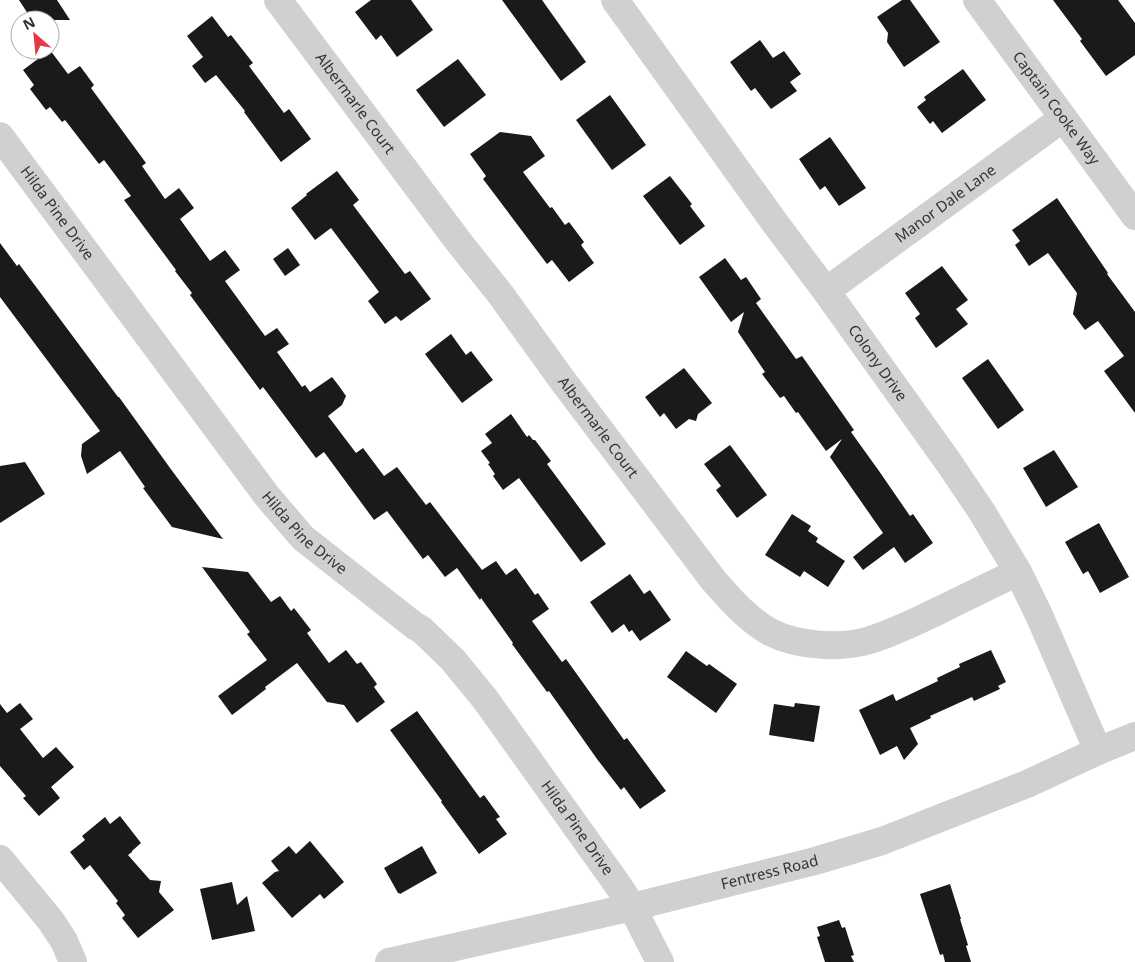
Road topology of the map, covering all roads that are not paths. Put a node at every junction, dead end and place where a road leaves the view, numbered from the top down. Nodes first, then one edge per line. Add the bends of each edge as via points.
1 (278, 0) edge
2 (615, 0) edge
3 (977, 0) edge
4 (1063, 118) junction
5 (0, 136) edge
6 (1135, 216) edge
7 (826, 291) junction
8 (1018, 572) junction
9 (1135, 736) edge
10 (1098, 751) junction
11 (0, 859) edge
12 (632, 907) junction
13 (73, 962) edge
14 (389, 962) edge
15 (660, 962) edge

1 - 8 street, Albermarle Court via 714,581 740,611 770,632 792,640 848,645 912,623
2 - 7 street, Colony Drive
3 - 4 street, Captain Cooke Way
4 - 6 street, Captain Cooke Way
4 - 7 street, Manor Dale Lane
5 - 12 street, Hilda Pine Drive via 267,496 303,538 422,630 453,660 485,699
7 - 8 street, Colony Drive via 971,496
8 - 10 street, Colony Drive
9 - 10 street, Fentress Road
10 - 12 street, Fentress Road via 1027,784 882,841
11 - 13 street via 51,921
12 - 14 street, Fentress Road
12 - 15 street, Hilda Pine Drive

